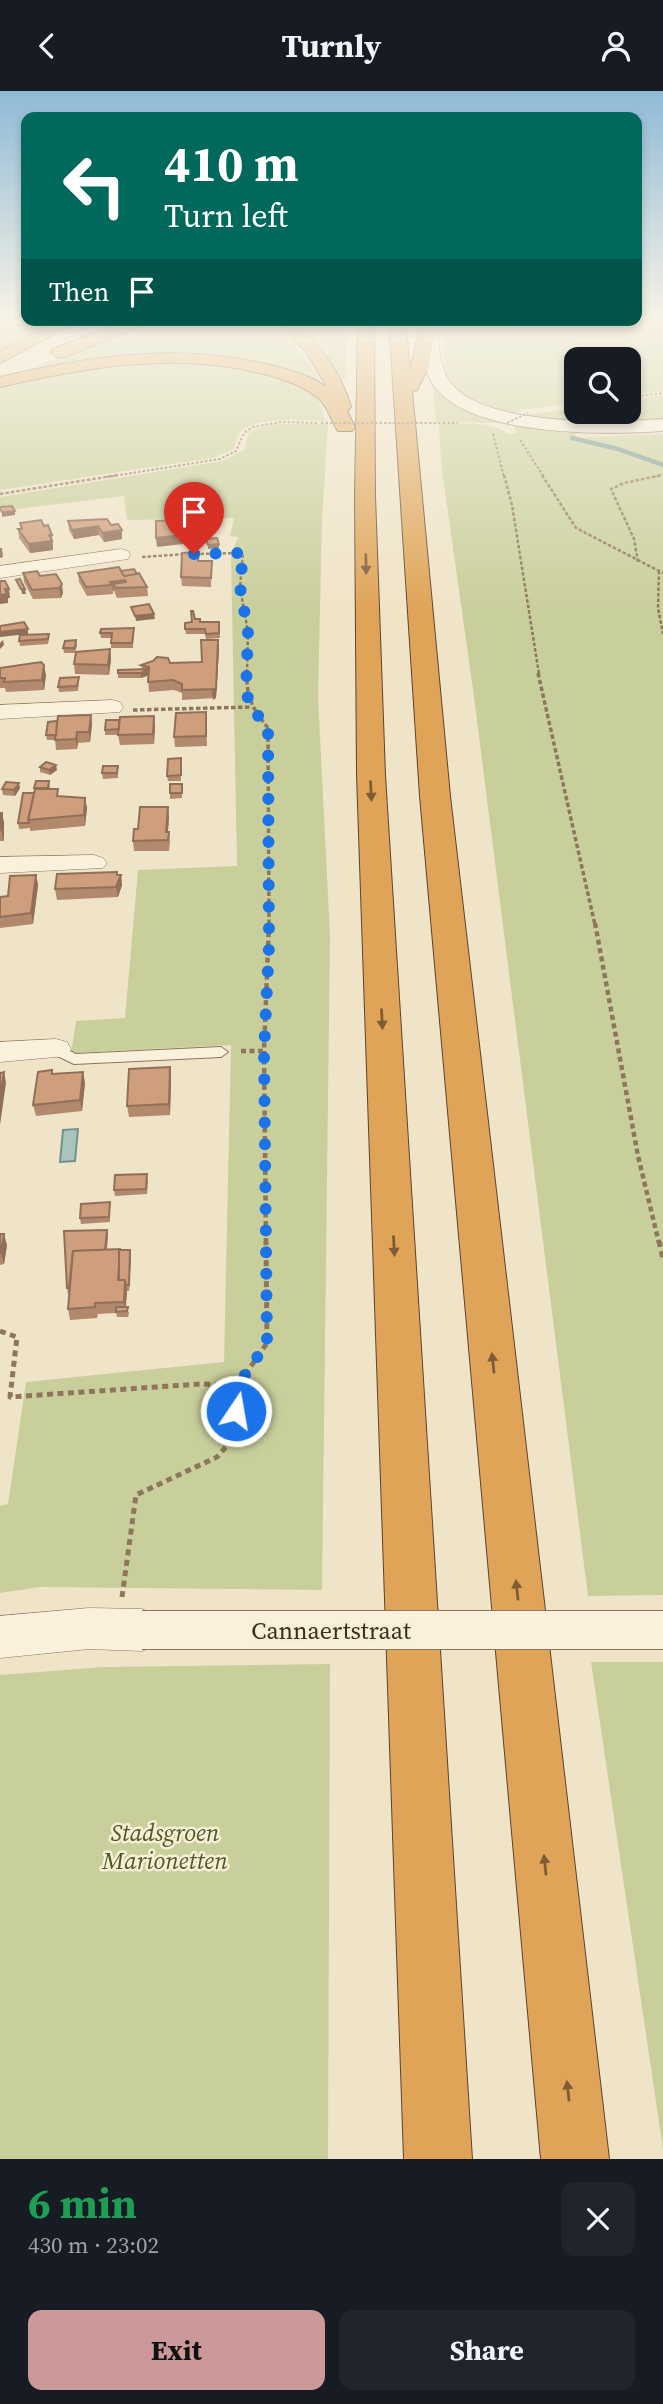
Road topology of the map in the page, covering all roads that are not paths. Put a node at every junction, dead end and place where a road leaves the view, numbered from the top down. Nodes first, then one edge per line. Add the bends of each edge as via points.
1 (340, 418) edge
2 (343, 418) edge
3 (365, 418) edge
4 (403, 418) edge
5 (515, 418) edge
6 (663, 425) edge
7 (345, 427) junction
8 (365, 496) junction
9 (121, 555) road end
10 (0, 572) edge
11 (112, 707) road end
12 (0, 712) edge
13 (94, 863) dead end
14 (0, 865) edge
15 (56, 1049) joint
16 (0, 1052) edge
17 (221, 1052) dead end
18 (663, 1630) edge
19 (0, 1637) edge
20 (438, 2159) edge
21 (575, 2159) edge

1 - 7 highway
2 - 7 highway
3 - 8 highway
21 -> 4 highway via 435,796
5 - 6 street via 571,427
7 - 8 highway
8 -> 20 highway via 371,789
9 - 10 street
11 - 12 street
13 - 14 street
15 - 16 street
15 - 17 lane via 74,1059
18 - 19 street, Cannaertstraat, bridge via 120,1627

